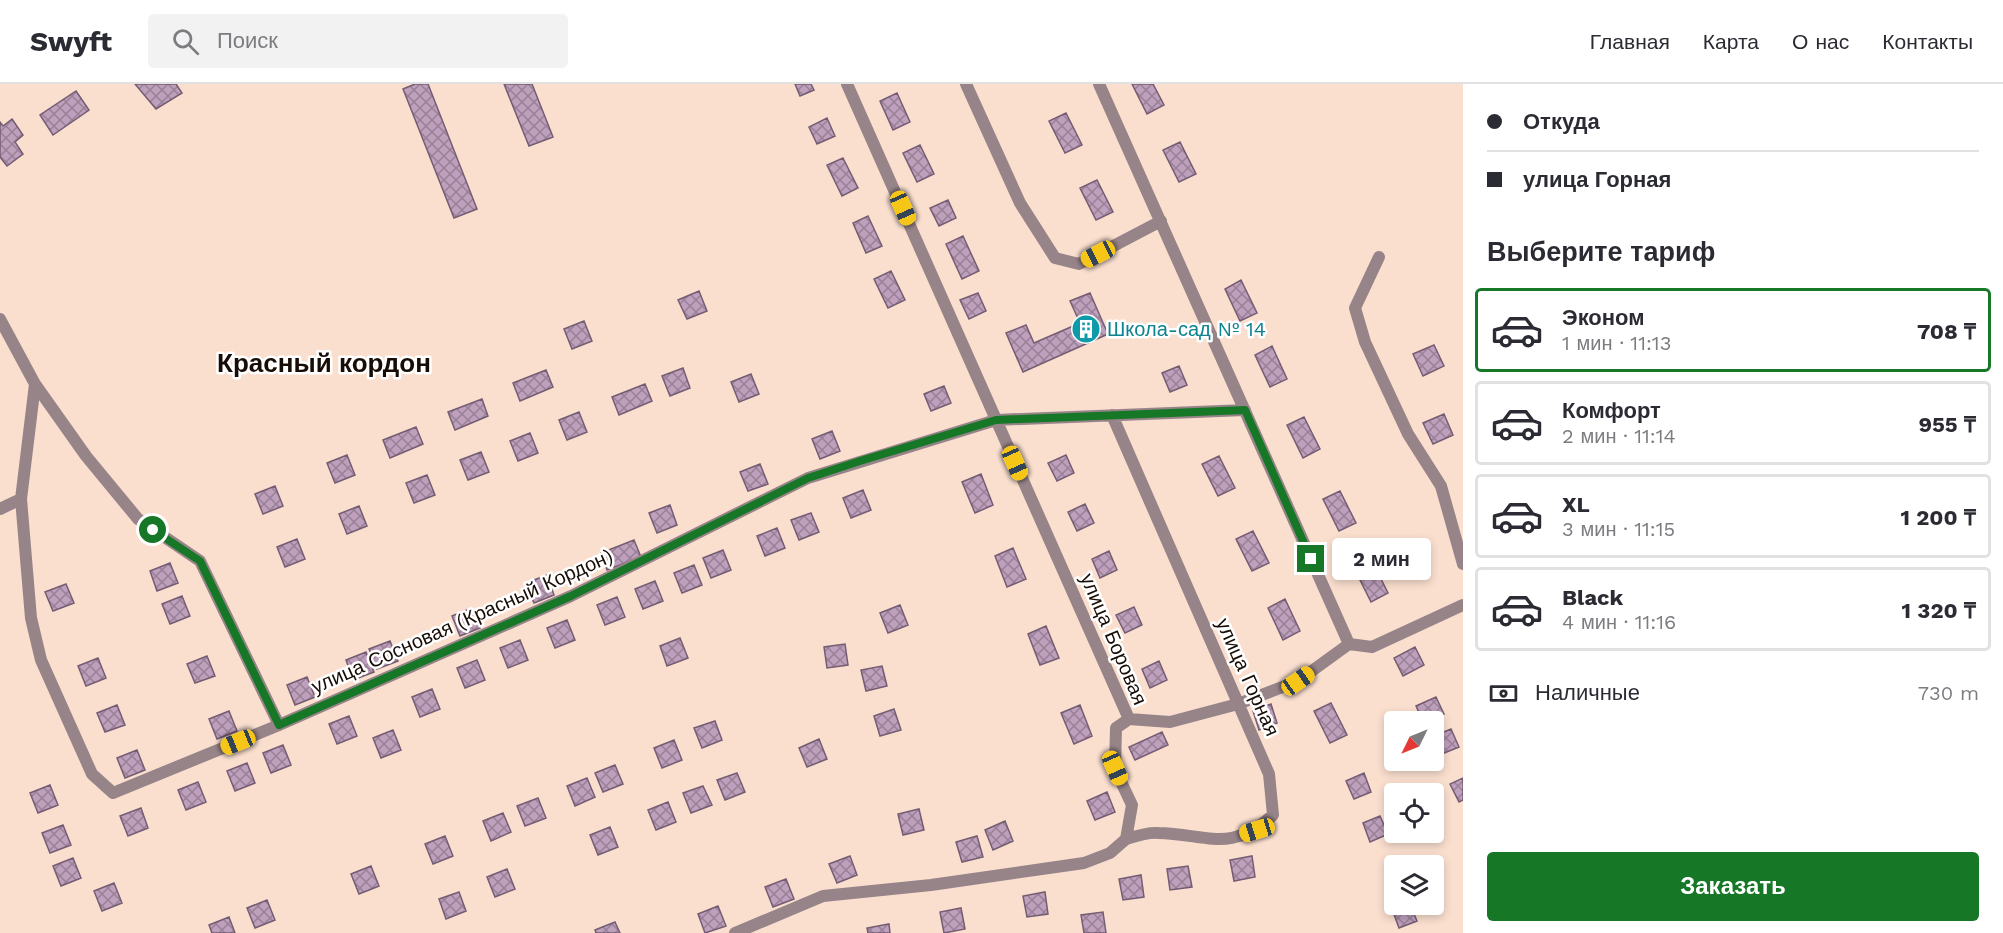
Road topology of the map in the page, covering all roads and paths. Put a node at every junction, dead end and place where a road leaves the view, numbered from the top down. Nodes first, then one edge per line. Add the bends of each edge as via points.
1 (847, 84) edge
2 (966, 84) edge
3 (1100, 84) edge
4 (1161, 221) junction
5 (1379, 257) dead end
6 (0, 319) edge
7 (35, 384) junction
8 (1245, 410) junction
9 (1112, 415) junction
10 (996, 420) junction
11 (21, 499) junction
12 (0, 509) edge
13 (1463, 564) edge
14 (1463, 604) edge
15 (1349, 644) junction
16 (1238, 704) junction
17 (1129, 719) junction
18 (279, 725) junction
19 (1126, 838) junction
20 (735, 933) edge

1 - 10 street, улица Боровая
2 - 4 street via 1020,203 1055,258 1078,264
3 - 4 street
4 - 8 street
5 - 13 street via 1355,308 1365,342 1408,434 1441,486
6 - 7 street
7 - 11 street, улица Сосновая (Красный Кордон)
7 - 18 street via 86,456 138,519 200,561
8 - 9 street, улица Сосновая (Красный Кордон)
8 - 15 street
9 - 10 street, улица Сосновая (Красный Кордон)
9 - 16 street, улица Горная
10 - 17 street, улица Боровая
10 - 18 street, улица Сосновая (Красный Кордон) via 808,478 571,596
11 - 12 street
11 - 18 street, улица Сосновая (Красный Кордон) via 31,618 41,660 92,774 113,793
14 - 15 street via 1372,647
15 - 16 street via 1298,681
16 - 17 street via 1170,723
16 - 19 street, улица Горная via 1269,774 1273,814 1257,830 1221,841 1157,832
17 - 19 street, улица Боровая via 1116,728 1115,768 1132,805
19 - 20 street via 1110,853 1084,863 823,896

